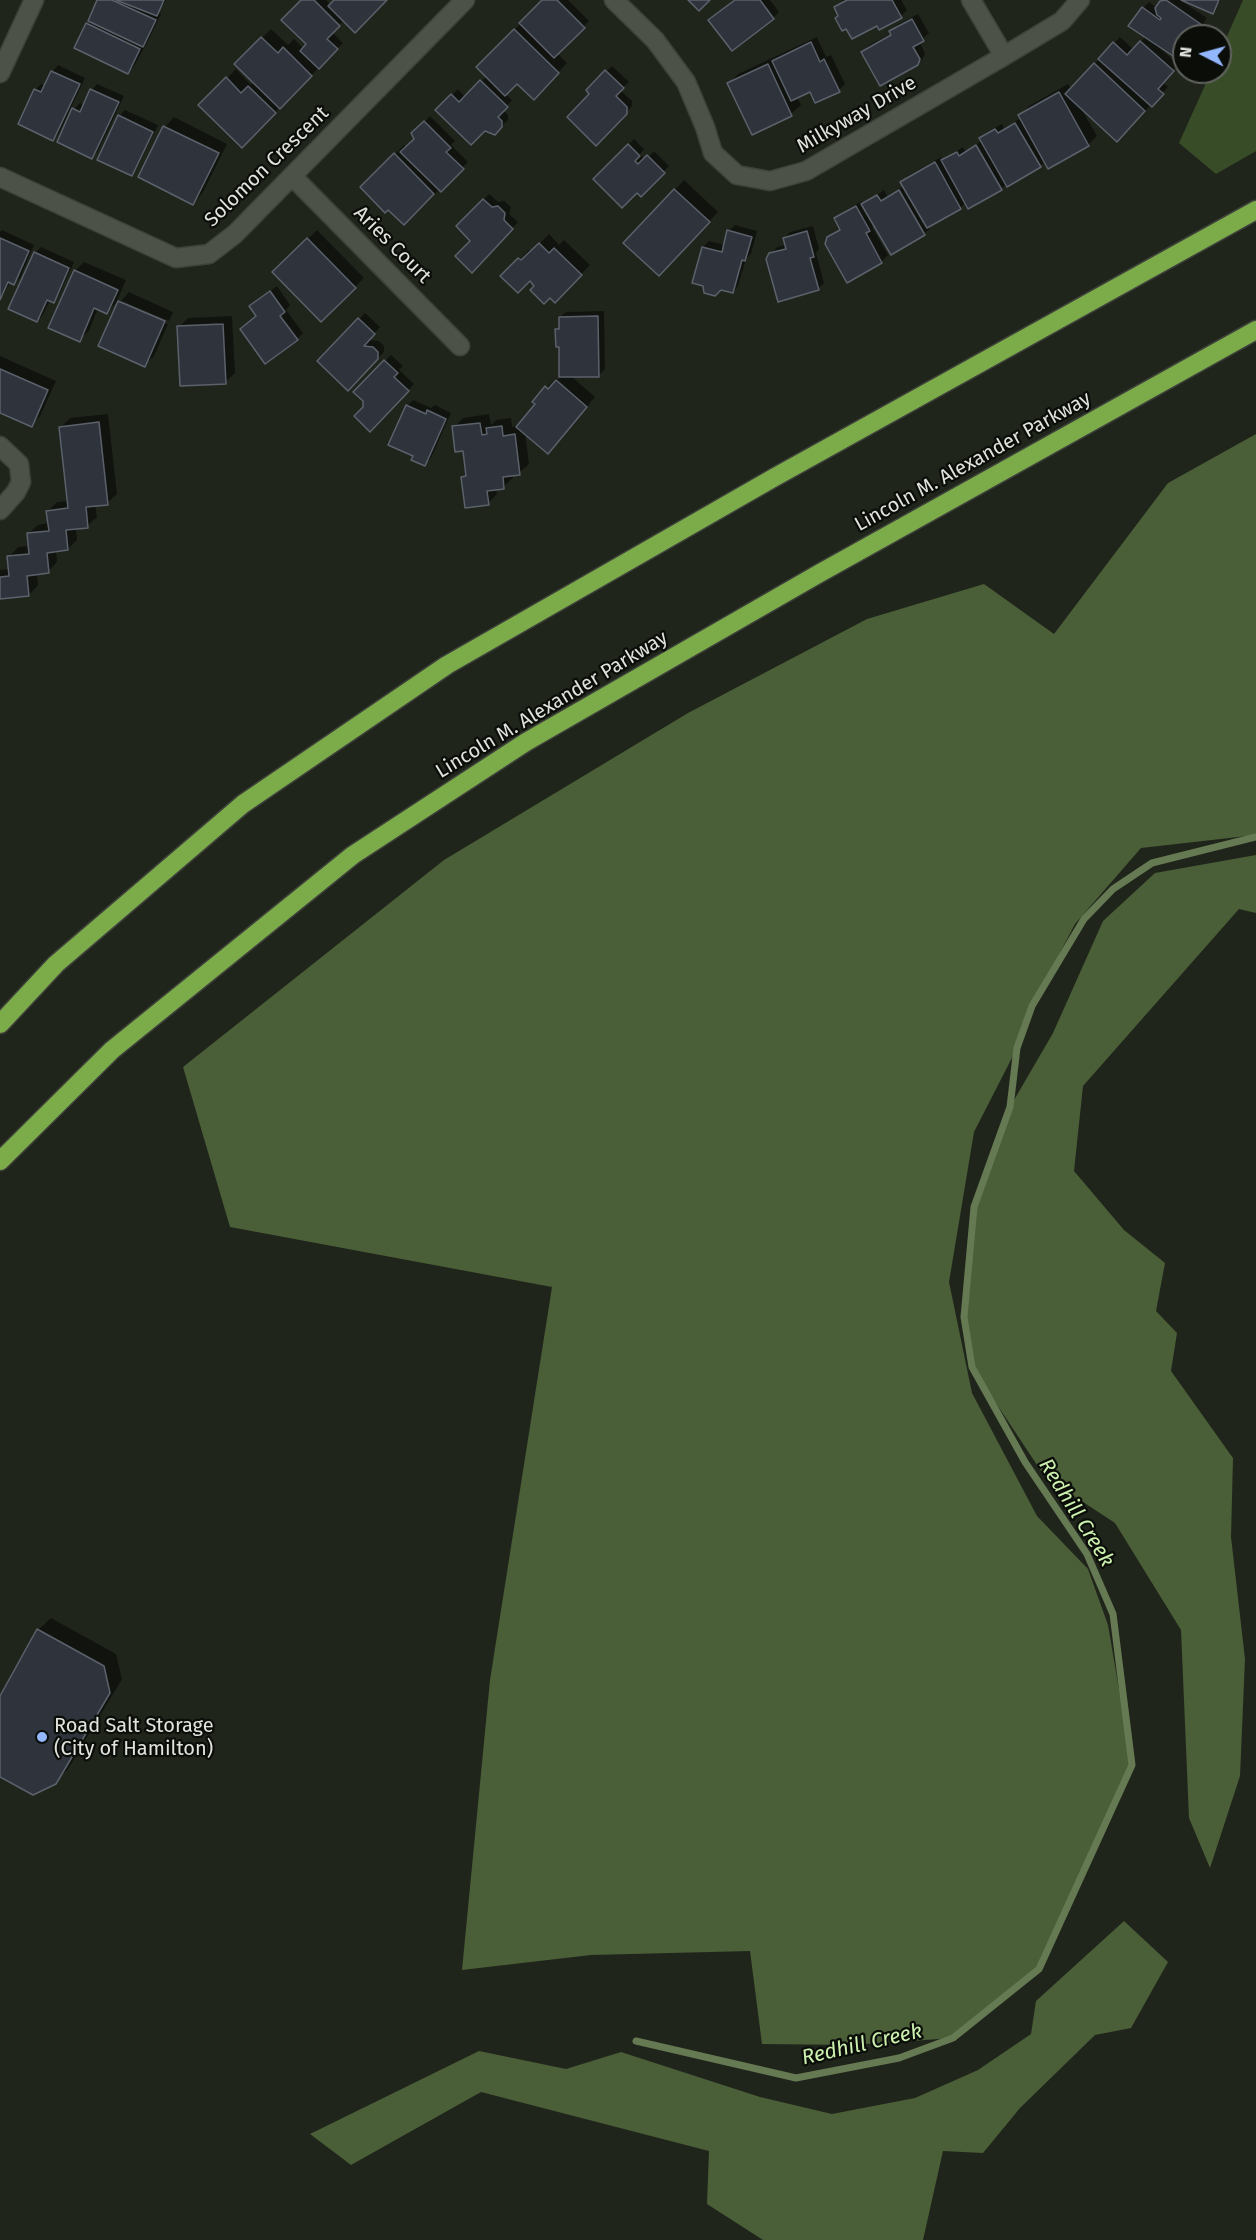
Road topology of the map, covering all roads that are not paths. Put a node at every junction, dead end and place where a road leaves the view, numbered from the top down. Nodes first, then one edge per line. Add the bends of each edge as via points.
1 (34, 0) edge
2 (465, 0) edge
3 (614, 0) edge
4 (971, 0) edge
5 (1080, 0) edge
6 (1004, 56) junction
7 (0, 74) edge
8 (292, 176) junction
9 (0, 177) edge
10 (1256, 210) edge
11 (1256, 330) edge
12 (460, 346) dead end
13 (0, 446) edge
14 (0, 510) edge
15 (0, 1024) edge
16 (0, 1161) edge

1 - 7 street
2 - 8 street, Solomon Crescent
3 - 6 street, Milkyway Drive via 655,40 686,82 713,153 737,175 770,181 806,171
4 - 6 street
5 - 6 street, Milkyway Drive via 1062,21
8 - 9 street, Solomon Crescent via 235,234 208,254 176,258
8 - 12 street, Aries Court
10 - 15 highway via 775,477 447,665 243,804 56,964
11 - 16 highway, Lincoln M. Alexander Parkway via 526,742 353,855 112,1050
13 - 14 street via 19,464 21,482

